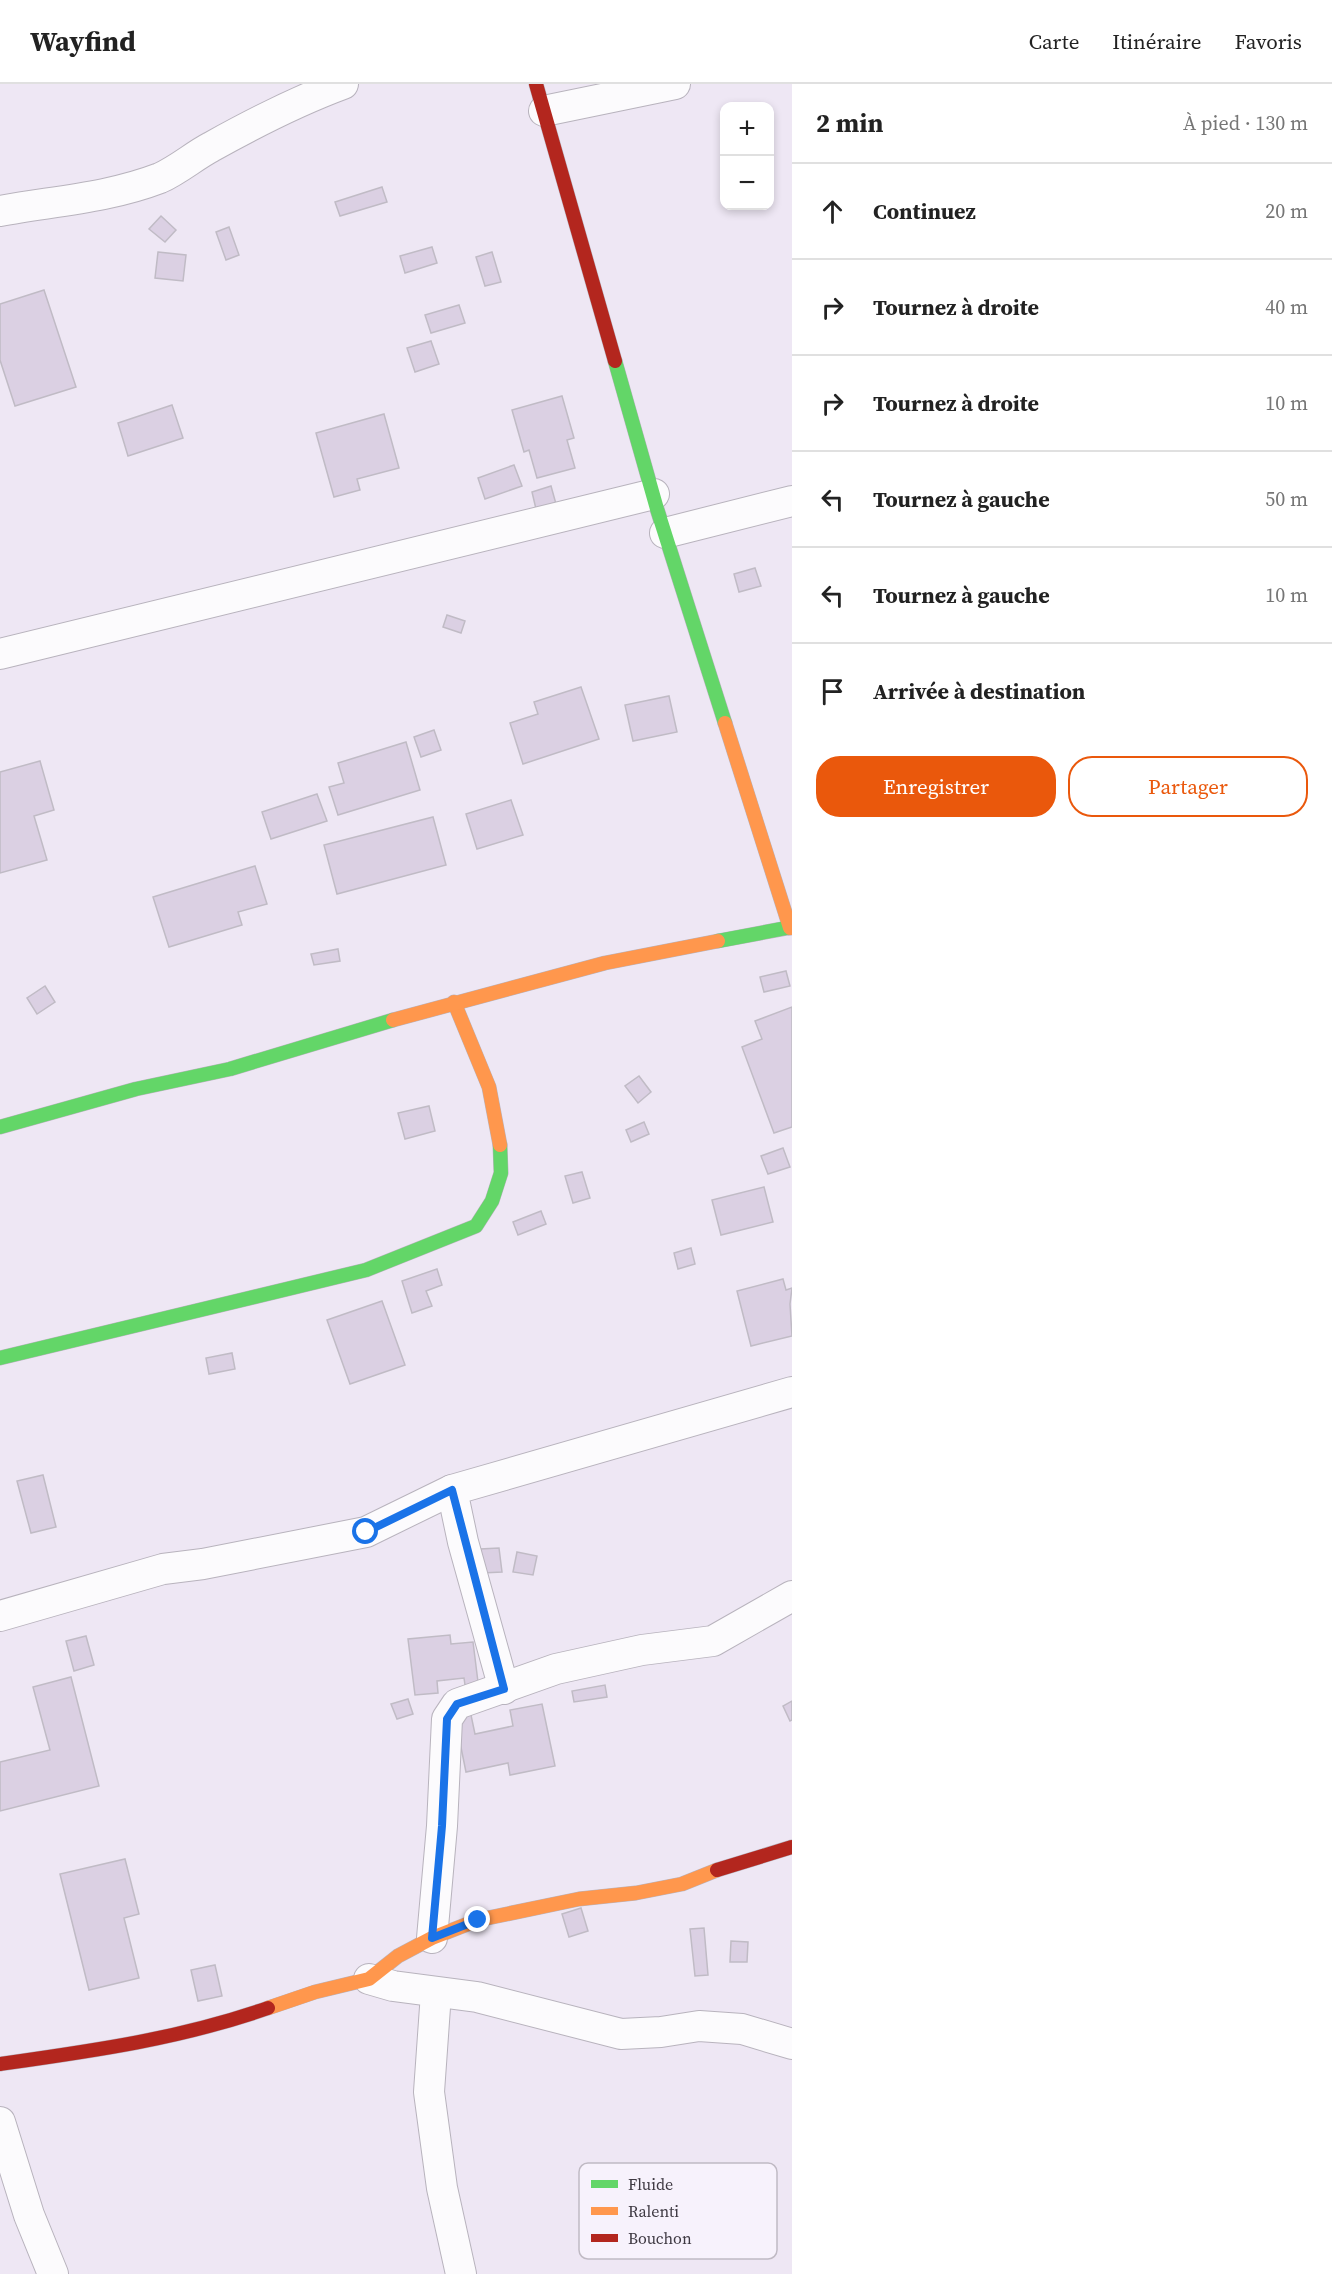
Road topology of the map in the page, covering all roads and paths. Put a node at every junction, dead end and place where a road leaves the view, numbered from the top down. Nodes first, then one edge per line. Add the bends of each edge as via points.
1 (343, 84) edge
2 (675, 84) edge
3 (540, 98) edge
4 (0, 211) edge
5 (654, 494) junction
6 (792, 501) edge
7 (665, 533) junction
8 (0, 654) edge
9 (791, 927) edge
10 (454, 1002) junction
11 (0, 1127) edge
12 (0, 1358) edge
13 (792, 1392) edge
14 (452, 1490) junction
15 (792, 1596) edge
16 (0, 1616) edge
17 (504, 1689) junction
18 (792, 1847) edge
19 (432, 1938) junction
20 (369, 1978) junction
21 (436, 1993) junction
22 (792, 2044) edge
23 (0, 2064) edge
24 (0, 2122) edge
25 (52, 2274) edge
26 (461, 2274) edge

1 - 4 street via 292,104 163,176 88,199
2 - 3 street
3 - 5 street
5 - 7 street
5 - 8 street
6 - 7 street
7 - 9 street
9 - 10 street via 605,963
10 - 11 street via 230,1069 136,1089
10 - 12 street via 489,1087 500,1136 501,1173 492,1202 476,1226 366,1270
13 - 14 street
14 - 16 street via 366,1532 163,1569
14 - 17 street
15 - 17 street via 713,1641 642,1650 556,1669
17 - 19 street via 457,1704 447,1719
18 - 19 street via 736,1862 682,1884 579,1899 478,1920
19 - 20 street via 398,1956
20 - 21 street
20 - 23 street via 220,2025 145,2043
21 - 22 street via 477,1997 621,2034 699,2026 742,2029
21 - 26 street via 429,2092 442,2188
24 - 25 street

